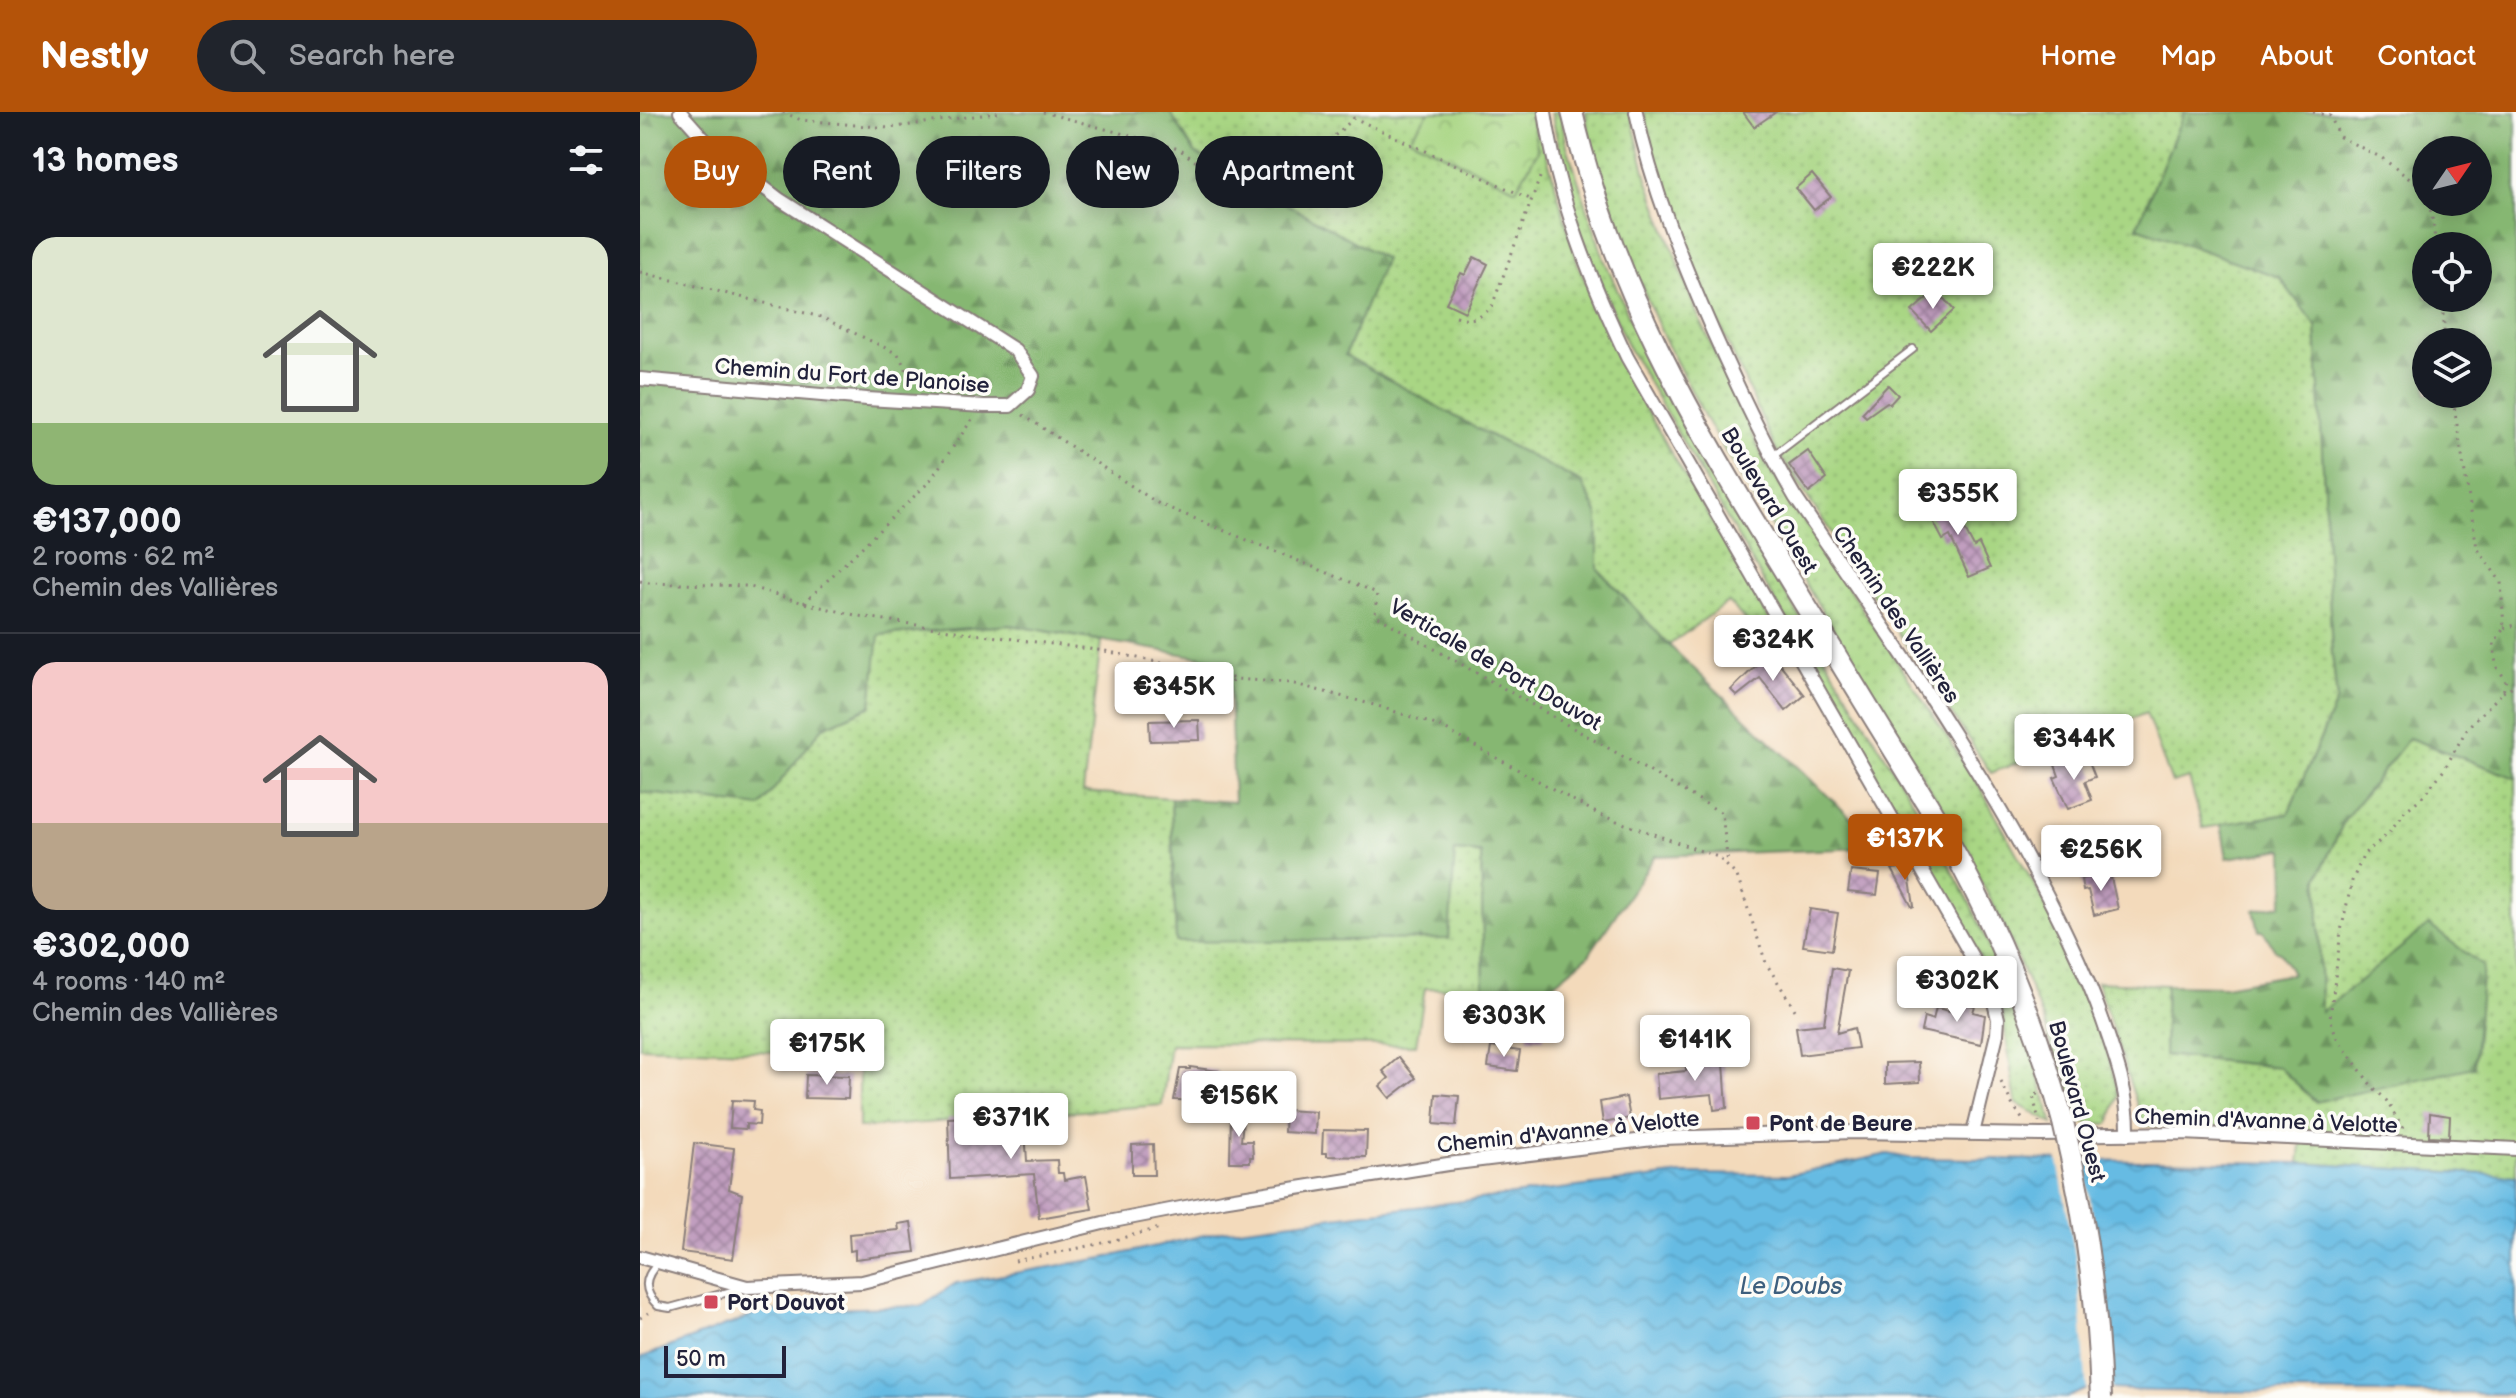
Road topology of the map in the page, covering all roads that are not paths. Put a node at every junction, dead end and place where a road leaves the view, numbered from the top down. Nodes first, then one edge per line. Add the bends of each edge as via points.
1 (680, 112) edge
2 (1545, 112) edge
3 (1572, 112) edge
4 (1636, 112) edge
5 (1913, 349) dead end
6 (640, 379) edge
7 (1772, 457) junction
8 (1973, 1133) junction
9 (2128, 1134) junction
10 (2516, 1149) edge
11 (640, 1257) edge
12 (659, 1262) junction
13 (747, 1287) junction
14 (2101, 1398) edge

1 - 6 street, Chemin du Fort de Planoise via 713,149 779,199 1015,350 1033,376 1028,390 1010,406
2 - 8 street via 1584,262 1627,357 1986,977 1998,1019
3 - 14 main road, Boulevard Ouest, bridge via 1605,226 1653,341 1707,443 1933,814 2000,941 2034,1025 2063,1122 2089,1248
4 - 7 street, Chemin des Vallières via 1668,223
5 - 7 lane
7 - 9 street, Chemin des Vallières via 1985,782 2056,911 2093,993 2122,1077
8 - 9 street, Chemin d'Avanne à Velotte
8 - 13 street, Chemin d'Avanne à Velotte via 1730,1135 1579,1147 1222,1200 1103,1223 862,1282
9 - 10 street, Chemin d'Avanne à Velotte
11 - 12 street, Chemin d'Avanne à Velotte
12 - 13 street, Chemin d'Avanne à Velotte
12 - 13 lane via 646,1286 658,1306 670,1308

